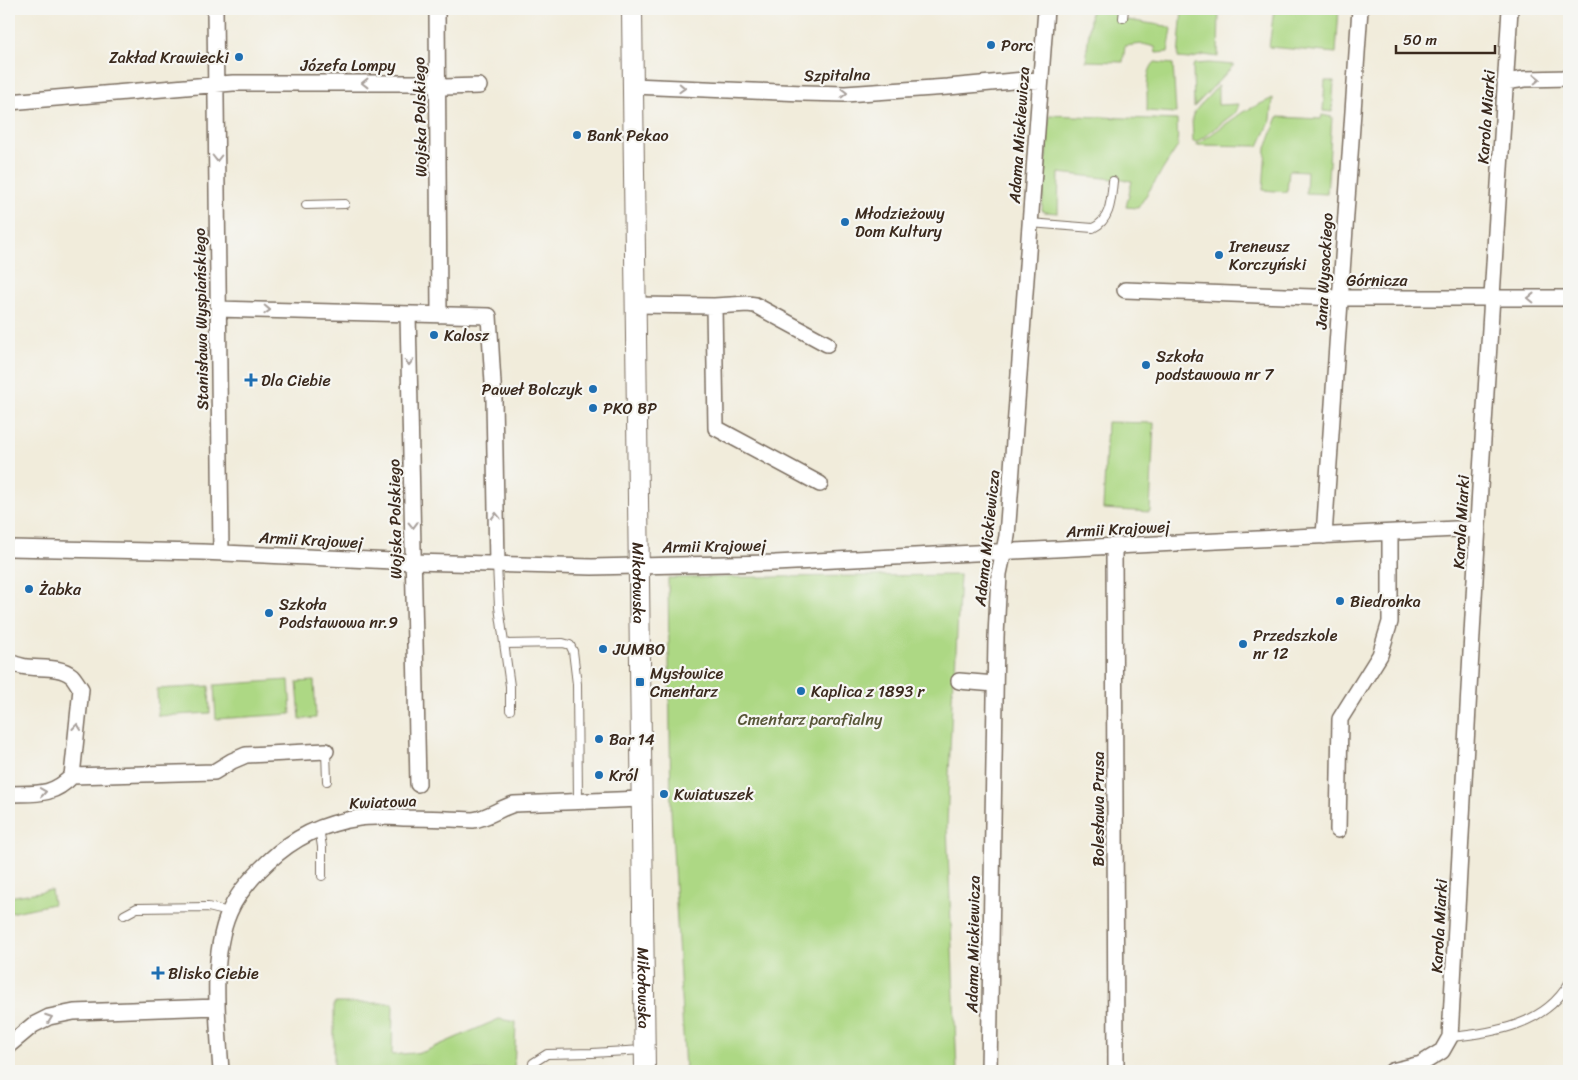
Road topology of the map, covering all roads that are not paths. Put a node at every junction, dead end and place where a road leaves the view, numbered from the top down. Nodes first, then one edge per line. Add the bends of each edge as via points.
1 (216, 9) edge
2 (437, 9) edge
3 (632, 9) edge
4 (1046, 9) edge
5 (1124, 9) edge
6 (1360, 9) edge
7 (1510, 9) edge
8 (1123, 18) dead end
9 (1569, 78) edge
10 (1040, 81) junction
11 (1505, 82) junction
12 (437, 83) junction
13 (216, 85) junction
14 (479, 86) dead end
15 (633, 86) junction
16 (9, 102) edge
17 (1113, 180) dead end
18 (345, 204) dead end
19 (306, 205) dead end
20 (1030, 223) junction
21 (1125, 290) dead end
22 (1340, 298) junction
23 (1492, 298) junction
24 (1569, 298) edge
25 (635, 305) junction
26 (714, 306) junction
27 (218, 308) junction
28 (408, 314) junction
29 (439, 315) junction
30 (827, 344) dead end
31 (820, 484) dead end
32 (1478, 530) junction
33 (1390, 533) junction
34 (1324, 536) junction
35 (1114, 547) junction
36 (9, 548) edge
37 (1004, 552) junction
38 (221, 553) junction
39 (414, 562) junction
40 (497, 564) junction
41 (639, 566) junction
42 (506, 644) junction
43 (9, 661) edge
44 (959, 681) dead end
45 (995, 684) junction
46 (510, 710) dead end
47 (326, 751) joint
48 (72, 776) junction
49 (327, 781) dead end
50 (418, 784) dead end
51 (9, 794) edge
52 (642, 799) junction
53 (578, 802) junction
54 (319, 828) junction
55 (1338, 830) dead end
56 (322, 876) dead end
57 (229, 912) junction
58 (124, 915) dead end
59 (1569, 983) edge
60 (218, 1007) junction
61 (1450, 1036) junction
62 (9, 1045) edge
63 (645, 1050) junction
64 (221, 1071) edge
65 (532, 1071) edge
66 (645, 1071) edge
67 (989, 1071) edge
68 (1116, 1071) edge
69 (1392, 1071) edge

1 - 13 street, Stanisława Wyspiańskiego
2 - 12 street, Wojska Polskiego
3 - 15 street, Mikołowska
4 - 10 street, Adama Mickiewicza
5 - 8 lane
6 - 22 street, Jana Wysockiego
7 - 11 street, Karola Miarki
11 -> 9 street
15 -> 10 street, Szpitalna via 823,94
10 - 20 street, Adama Mickiewicza
11 - 23 street, Karola Miarki
12 -> 13 street, Józefa Lompy
12 - 14 street, Józefa Lompy via 444,87
12 - 29 street, Wojska Polskiego
13 - 16 street
13 -> 27 street, Stanisława Wyspiańskiego
15 - 25 street, Mikołowska
17 - 20 lane via 1111,202 1101,224 1093,228
18 - 19 lane
20 - 37 street, Adama Mickiewicza
21 - 22 street, Górnicza
22 - 23 street, Górnicza
22 - 34 street, Jana Wysockiego
24 -> 23 street, Górnicza
23 - 32 street, Karola Miarki
25 - 26 street
25 - 41 street, Mikołowska
26 - 30 street via 755,305
26 - 31 street via 716,428
27 -> 28 street
27 - 38 street, Stanisława Wyspiańskiego
28 - 29 street
28 -> 39 street, Wojska Polskiego
40 -> 29 street via 489,316
32 - 33 street, Armii Krajowej
32 - 61 street, Karola Miarki
33 - 34 street, Armii Krajowej
33 - 55 street via 1390,622 1380,656 1340,719
34 - 35 street, Armii Krajowej
35 - 37 street, Armii Krajowej
35 - 68 street, Bolesława Prusa
36 - 38 street, Armii Krajowej
37 - 41 street, Armii Krajowej
37 - 45 street, Adama Mickiewicza via 999,574
38 - 39 street, Armii Krajowej
39 - 40 street, Armii Krajowej
39 - 50 street, Wojska Polskiego
40 - 41 street, Armii Krajowej
40 - 42 lane via 499,608
41 - 52 street, Mikołowska
42 - 46 lane
42 - 53 lane via 563,643 570,645 573,651 577,684
48 -> 43 street via 81,689 71,675 56,670 16,666
44 - 45 street
45 - 67 street, Adama Mickiewicza
47 - 48 street via 246,755 214,772
47 - 49 lane
51 -> 48 street via 48,793
52 - 53 street, Kwiatowa
52 - 63 street, Mikołowska
53 - 54 street, Kwiatowa via 514,804 476,819 369,817
54 - 56 lane
54 - 57 street, Kwiatowa via 296,839 255,874
57 - 58 lane via 208,907 137,908
57 - 60 street, Kwiatowa via 219,954
59 - 61 lane via 1551,1006 1518,1025
62 -> 60 street via 40,1021 74,1012
60 - 64 street, Kwiatowa
61 - 69 street via 1442,1051 1421,1064
63 - 65 lane via 547,1054 533,1063
63 - 66 street, Mikołowska

